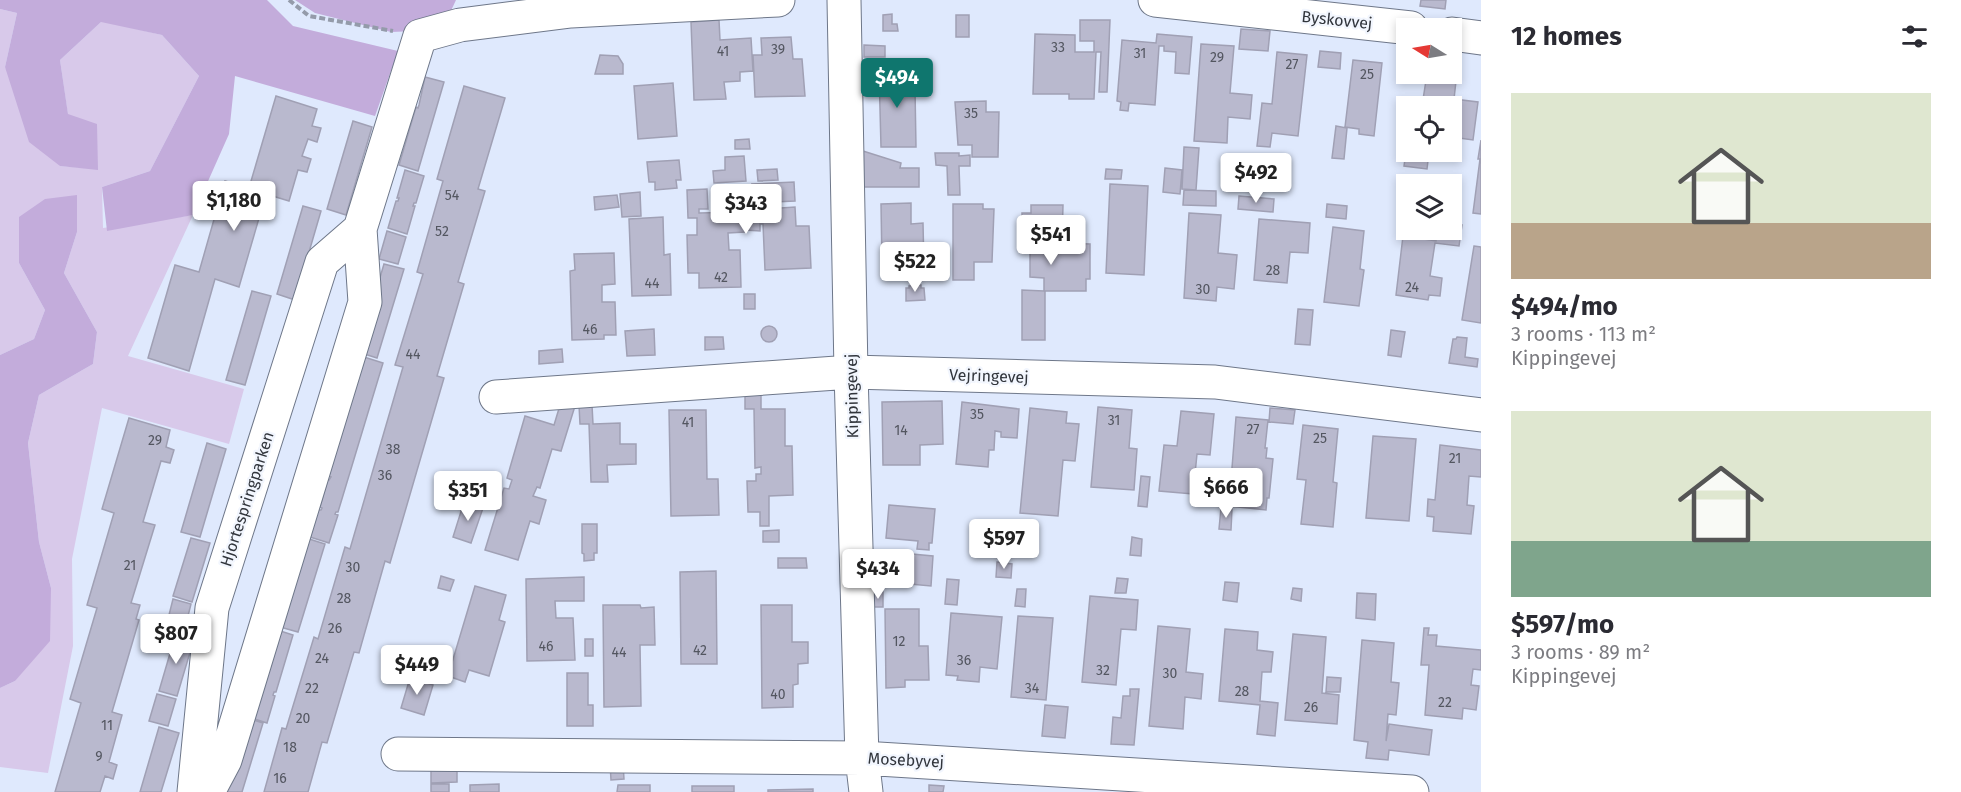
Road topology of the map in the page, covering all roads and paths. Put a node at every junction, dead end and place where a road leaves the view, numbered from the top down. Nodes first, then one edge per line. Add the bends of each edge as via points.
1 (289, 0) edge
2 (778, 0) edge
3 (844, 0) edge
4 (1155, 0) edge
5 (1396, 26) edge
6 (1462, 35) edge
7 (420, 36) junction
8 (1481, 38) edge
9 (360, 229) junction
10 (851, 372) junction
11 (496, 397) dead end
12 (1481, 415) edge
13 (398, 754) dead end
14 (862, 758) junction
15 (195, 792) edge
16 (208, 792) edge
17 (866, 792) edge
18 (1412, 792) edge

1 - 7 path via 309,16
2 - 7 street via 571,11 460,25
3 - 10 street, Kippingevej
4 - 5 street, Byskovvej
6 - 8 street
7 - 9 street
9 - 15 street, Hjortespringparken via 321,262 212,608
9 - 16 street via 365,302 225,760
10 - 11 street, Vejringevej
10 - 12 street, Vejringevej via 1215,382
10 - 14 street, Kippingevej
13 - 14 street, Mosebyvej
14 - 17 street, Kippingevej
14 - 18 street, Mosebyvej

